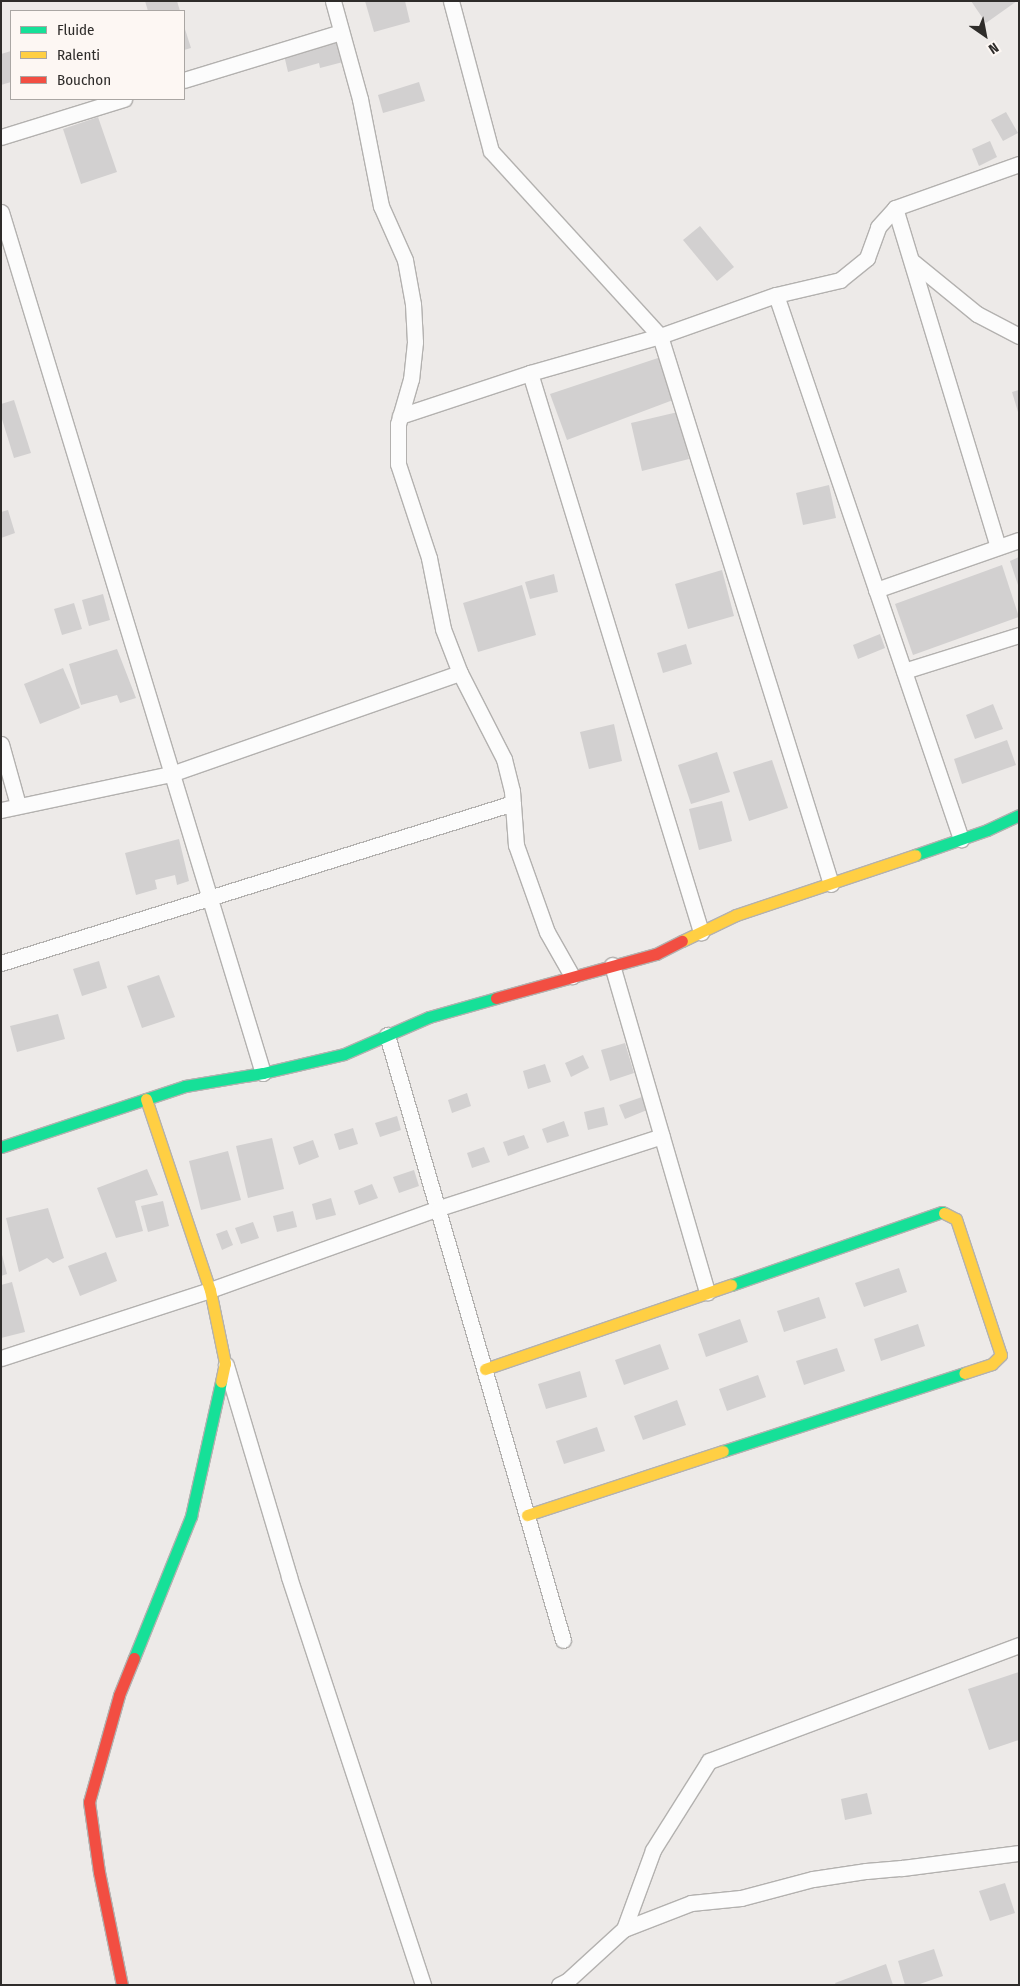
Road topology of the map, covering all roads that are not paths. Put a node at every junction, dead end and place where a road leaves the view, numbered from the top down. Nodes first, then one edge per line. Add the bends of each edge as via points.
1 (333, 1) edge
2 (451, 1) edge
3 (341, 32) junction
4 (185, 80) edge
5 (121, 100) edge
6 (1, 137) edge
7 (1019, 164) edge
8 (895, 208) junction
9 (1, 212) edge
10 (912, 261) junction
11 (776, 295) junction
12 (660, 336) junction
13 (1019, 336) edge
14 (530, 373) junction
15 (400, 416) junction
16 (1019, 540) edge
17 (998, 547) junction
18 (876, 590) junction
19 (1019, 634) edge
20 (904, 671) junction
21 (460, 672) junction
22 (1, 744) edge
23 (171, 774) junction
24 (513, 802) junction
25 (18, 805) junction
26 (1, 810) edge
27 (1019, 814) edge
28 (961, 839) junction
29 (831, 884) junction
30 (209, 898) junction
31 (701, 932) junction
32 (1, 963) edge
33 (612, 965) junction
34 (572, 976) junction
35 (387, 1035) junction
36 (263, 1073) junction
37 (146, 1099) junction
38 (662, 1136) junction
39 (1, 1147) edge
40 (440, 1208) junction
41 (210, 1290) junction
42 (707, 1292) junction
43 (1, 1358) edge
44 (225, 1363) junction
45 (485, 1369) junction
46 (527, 1515) junction
47 (563, 1640) dead end
48 (1019, 1645) edge
49 (1019, 1853) edge
50 (624, 1929) junction
51 (122, 1985) edge
52 (423, 1985) edge
53 (559, 1985) edge

1 - 3 street
2 - 12 street via 491,151
3 - 4 street
3 - 15 street via 360,99 381,206 405,260 413,304 415,342 411,379
5 - 6 street
7 - 8 street
8 - 10 street
8 - 11 street via 878,227 867,258 840,280
9 - 23 street
10 - 13 street via 977,314
10 - 17 street
11 - 12 street
11 - 18 street
12 - 14 street
12 - 29 street
14 - 15 street
14 - 31 street
15 - 21 street via 398,464 429,558 443,629
16 - 17 street
17 - 18 street
18 - 20 street
19 - 20 street
20 - 28 street
21 - 23 street
21 - 24 street via 504,759
22 - 25 street
23 - 25 street
23 - 30 street
24 - 30 street
24 - 34 street via 516,845 546,932
25 - 26 street
27 - 28 street
28 - 29 street
29 - 31 street via 736,915
30 - 32 street
30 - 36 street
31 - 33 street via 656,954
33 - 34 street
33 - 38 street
34 - 35 street via 429,1017
35 - 36 street via 344,1054
35 - 40 street
36 - 37 street via 186,1086
37 - 39 street
37 - 41 street
38 - 40 street
38 - 42 street
40 - 41 street
40 - 45 street
41 - 43 street
41 - 44 street
42 - 45 street
42 - 46 street via 942,1212 956,1219 1001,1355 992,1364
44 - 51 street via 191,1516 119,1695 89,1802 99,1872
44 - 52 street via 289,1577
45 - 46 street
46 - 47 street
48 - 50 street via 709,1761 653,1850
49 - 50 street via 813,1879 741,1898 691,1903
50 - 53 street

